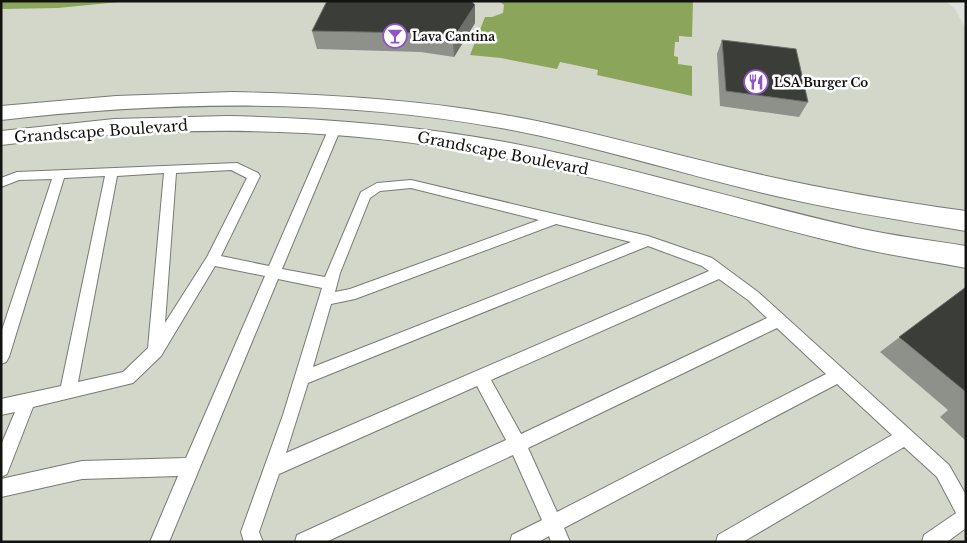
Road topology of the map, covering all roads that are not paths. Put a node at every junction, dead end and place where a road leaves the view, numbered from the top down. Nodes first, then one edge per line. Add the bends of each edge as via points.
1 (1, 113) edge
2 (462, 115) junction
3 (335, 128) junction
4 (1, 138) edge
5 (170, 169) junction
6 (112, 172) junction
7 (59, 174) junction
8 (1, 183) edge
9 (555, 219) junction
10 (966, 221) edge
11 (648, 241) junction
12 (966, 256) edge
13 (212, 260) junction
14 (720, 272) junction
15 (274, 273) junction
16 (330, 284) junction
17 (326, 298) junction
18 (779, 320) junction
19 (156, 351) junction
20 (1, 357) edge
21 (839, 375) junction
22 (481, 377) junction
23 (301, 379) junction
24 (68, 392) junction
25 (27, 401) junction
26 (1, 407) edge
27 (906, 436) junction
28 (517, 444) junction
29 (190, 467) junction
30 (1, 468) edge
31 (272, 468) junction
32 (1, 488) edge
33 (966, 515) edge
34 (553, 524) junction
35 (159, 542) edge
36 (254, 542) edge
37 (304, 542) edge
38 (518, 542) edge
39 (561, 542) edge
40 (725, 542) edge
41 (931, 542) edge

1 - 2 street, Grandscape Boulevard via 172,98 222,98 365,104
2 - 3 street via 418,121 359,116 342,121
2 - 10 street, Grandscape Boulevard via 561,133 853,204
3 - 4 street, Grandscape Boulevard via 263,123 143,125
3 - 12 street, Grandscape Boulevard via 452,140 554,160 861,239
3 - 15 lane
5 - 6 lane
5 - 13 lane via 233,166 254,176
5 - 19 lane
6 - 7 lane
6 - 24 lane
7 - 8 lane via 17,176
7 - 20 lane
9 - 11 lane
9 - 16 lane via 411,184 378,187 365,195
9 - 17 lane via 350,295
11 - 14 lane via 707,262
11 - 23 lane
13 - 15 lane
13 - 19 lane
14 - 18 lane via 754,296
14 - 22 lane
15 - 16 lane
15 - 29 lane
16 - 17 lane
17 - 23 lane
18 - 21 lane
18 - 28 lane
19 - 24 lane via 127,378
21 - 27 lane
21 - 34 lane
22 - 28 lane
22 - 31 lane
23 - 31 lane
24 - 25 lane
25 - 26 lane
25 - 30 lane
27 - 33 lane via 943,471
27 - 40 lane
28 - 34 lane
28 - 37 lane
29 - 32 lane via 82,470
29 - 35 lane
31 - 36 lane via 250,532
33 - 41 lane
34 - 38 lane
34 - 39 lane

